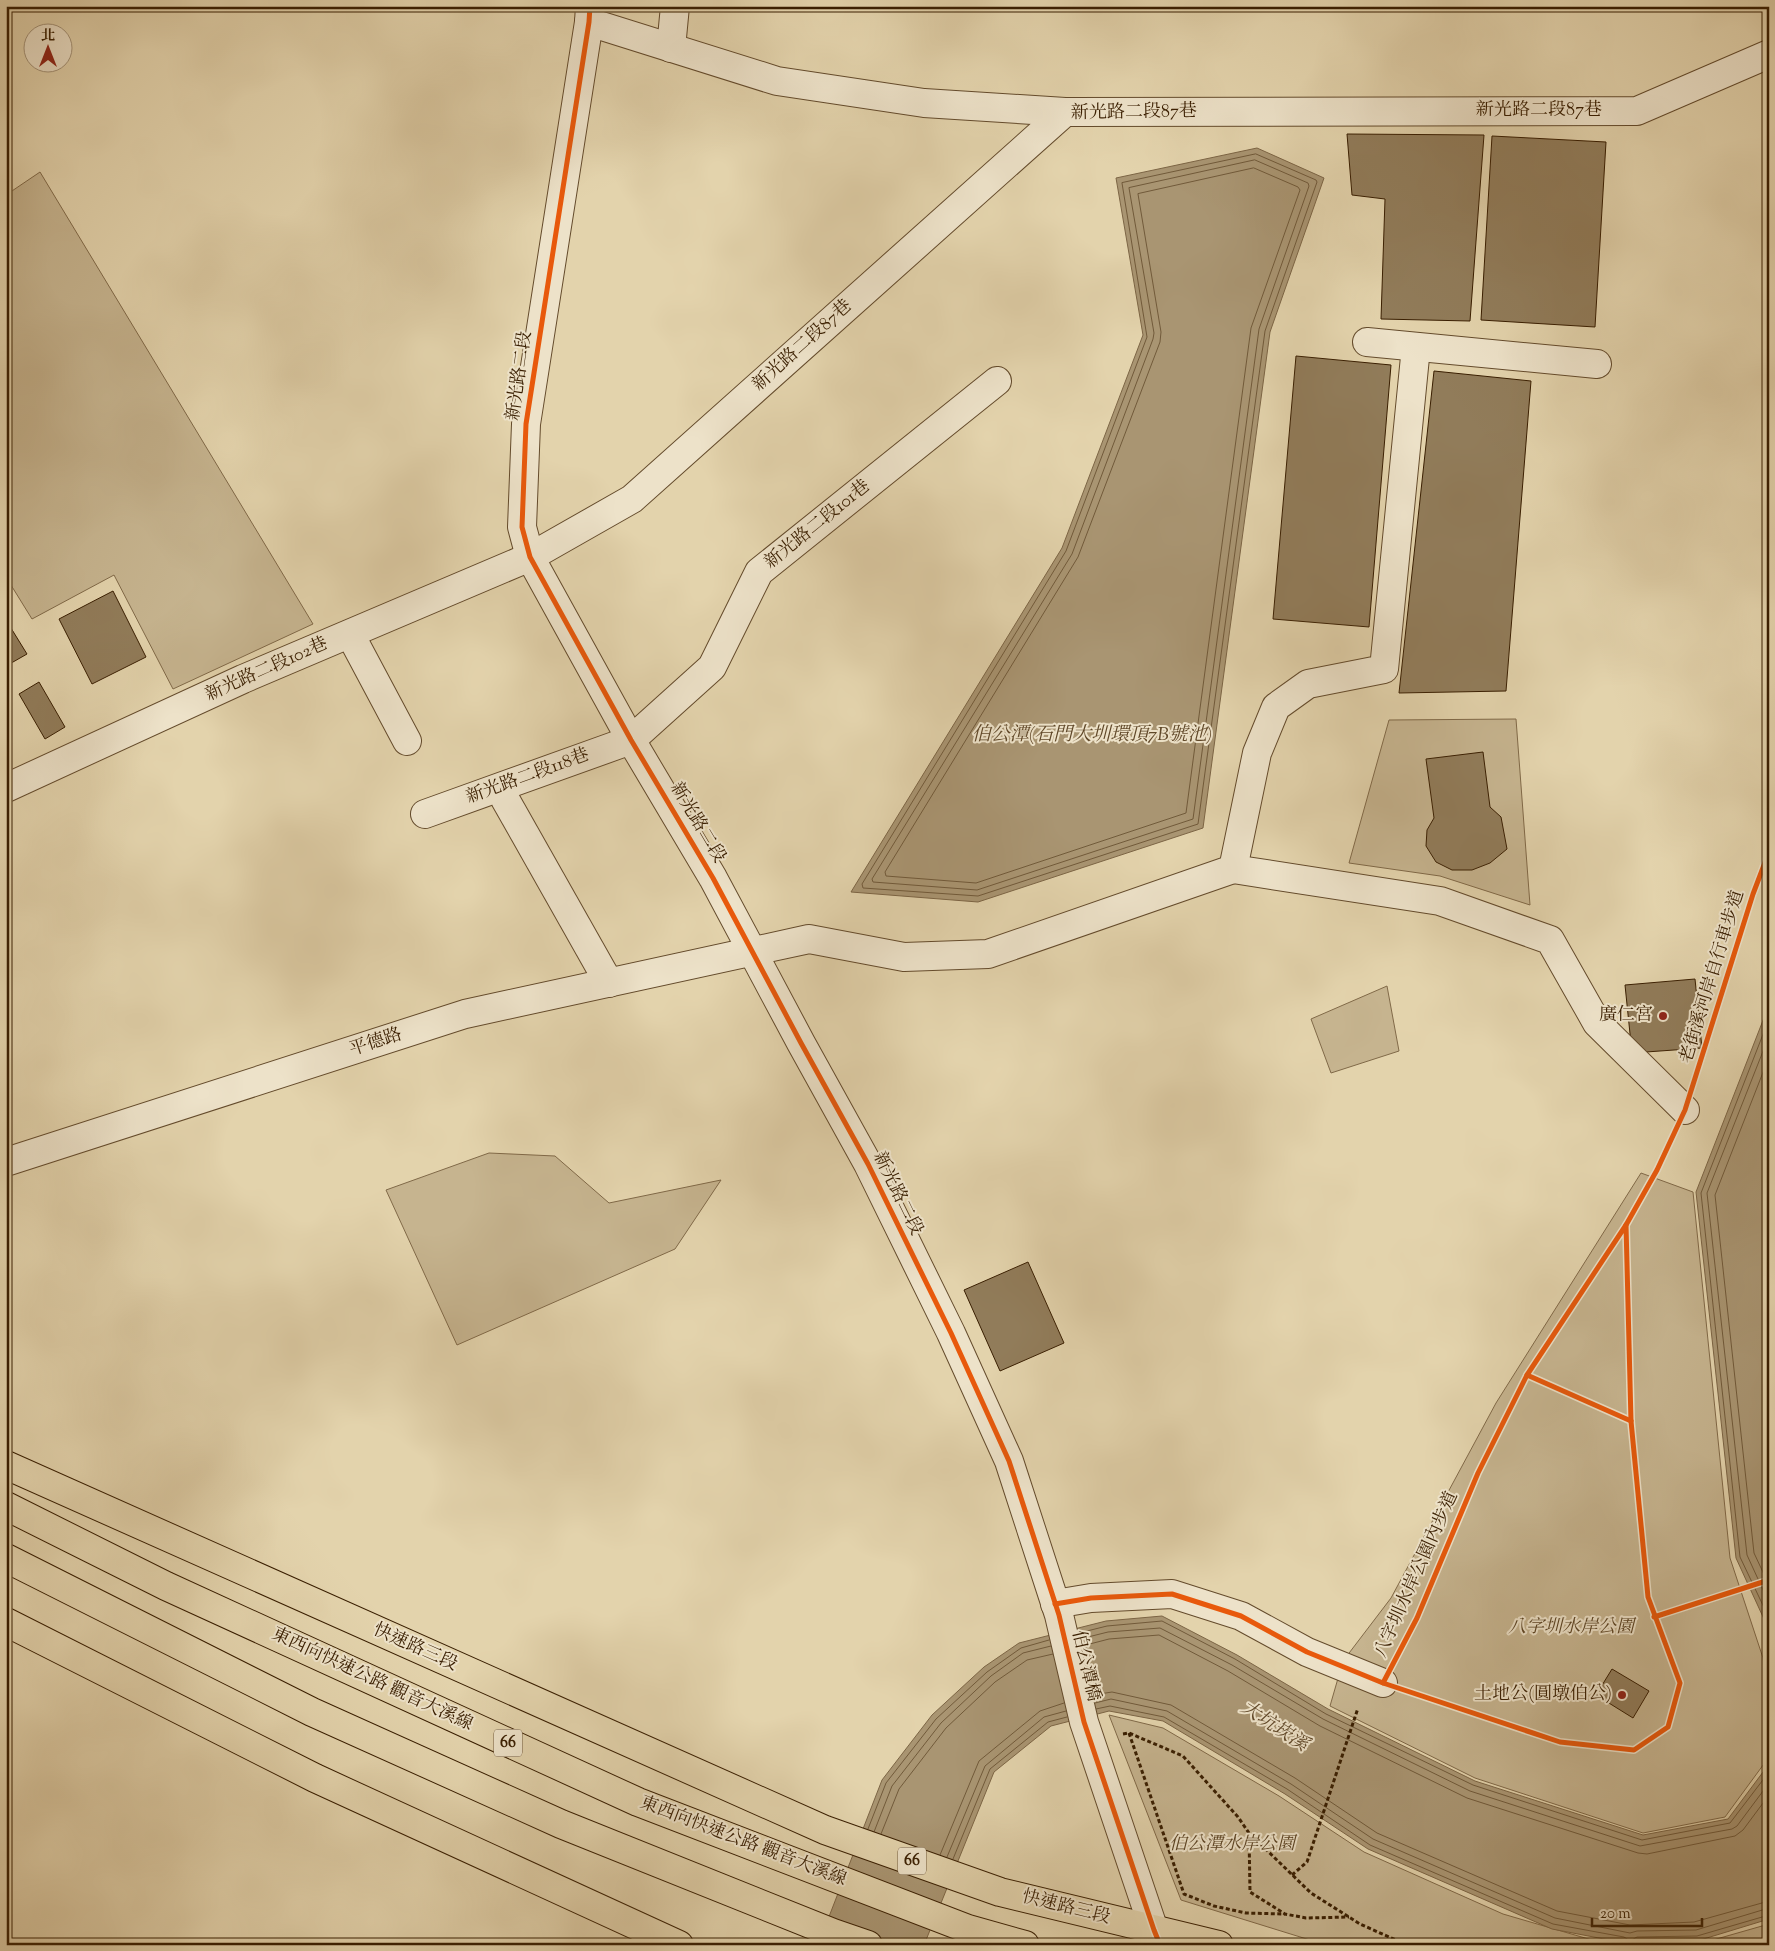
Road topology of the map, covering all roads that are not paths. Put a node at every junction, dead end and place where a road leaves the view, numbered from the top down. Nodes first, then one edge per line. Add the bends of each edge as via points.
1 (675, 6) edge
2 (590, 14) edge
3 (671, 48) junction
4 (1769, 54) edge
5 (1065, 112) junction
6 (1367, 342) dead end
7 (1416, 347) junction
8 (1598, 364) dead end
9 (997, 380) dead end
10 (530, 557) junction
11 (350, 634) junction
12 (631, 740) junction
13 (407, 741) dead end
14 (6, 788) edge
15 (505, 799) dead end
16 (424, 814) dead end
17 (1233, 869) junction
18 (753, 952) junction
19 (608, 983) junction
20 (1685, 1110) road end
21 (6, 1162) edge
22 (6, 1465) edge
23 (6, 1506) edge
24 (6, 1558) edge
25 (1057, 1610) junction
26 (6, 1622) edge
27 (1383, 1683) road end
28 (1157, 1937) edge
29 (679, 1945) edge
30 (868, 1945) edge
31 (1025, 1945) edge
32 (1220, 1945) edge

1 - 3 street
2 - 3 street
2 - 10 street, 新光路二段 via 526,424 522,527
3 - 5 street via 777,81 924,103
4 - 5 street, 新光路二段87巷 via 1637,111
5 - 10 street, 新光路二段87巷 via 632,499
6 - 7 street
7 - 8 street
7 - 17 street via 1384,669 1308,684 1276,706 1257,753
9 - 12 street, 新光路二段101巷 via 759,572 712,666
10 - 11 street, 新光路二段102巷
10 - 12 street, 新光路二段
11 - 13 street
11 - 14 street, 新光路二段102巷 via 243,679
12 - 16 street, 新光路二段118巷
12 - 18 street, 新光路二段 via 714,878
15 - 19 street
17 - 18 street, 平德路 via 988,954 904,957 809,939
17 - 20 street via 1440,901 1550,940 1597,1023
18 - 19 street, 平德路
18 - 25 street, 新光路二段 via 868,1164 950,1333 1008,1461
19 - 21 street, 平德路 via 465,1014
22 - 28 main road, 快速路三段 / 66 via 824,1830 1000,1892
23 - 31 main road, 東西向快速公路 觀音大溪線 / 66 via 166,1586 638,1802 968,1929
24 - 30 main road via 312,1712 561,1824 833,1934
25 - 27 street via 1091,1598 1172,1594 1240,1616 1307,1652
25 - 28 street, 伯公潭橋 via 1088,1732
26 - 29 main road via 315,1778
28 - 32 main road, 快速路三段 / 66

